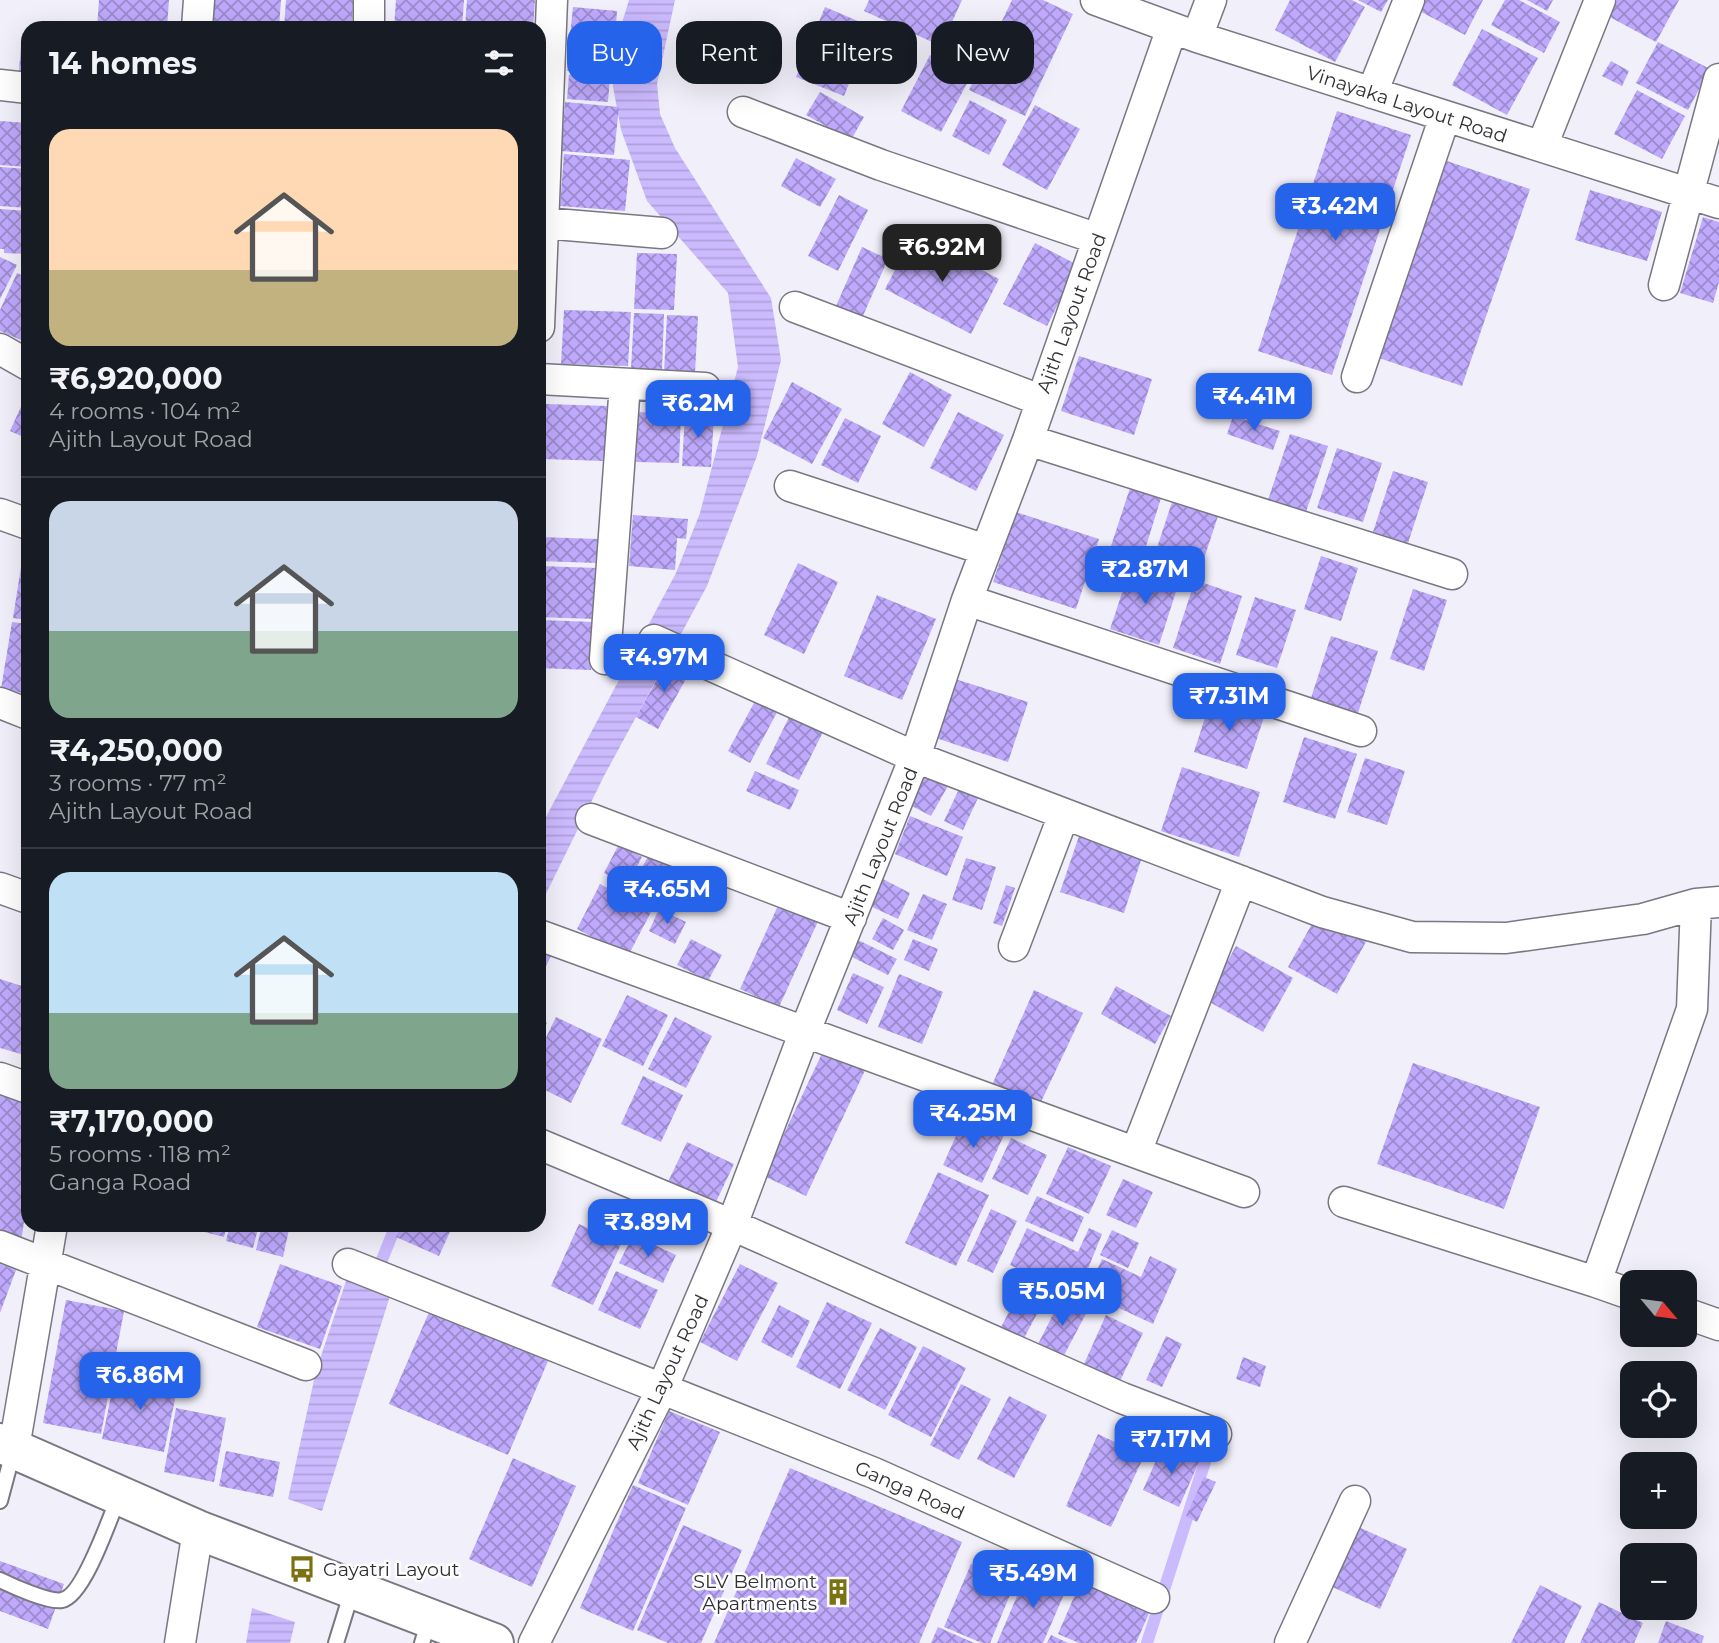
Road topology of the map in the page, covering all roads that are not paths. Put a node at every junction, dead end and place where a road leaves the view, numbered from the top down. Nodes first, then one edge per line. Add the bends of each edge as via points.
1 (199, 0) edge
2 (369, 0) edge
3 (552, 0) edge
4 (1096, 0) edge
5 (1211, 0) edge
6 (1409, 0) edge
7 (1600, 0) edge
8 (198, 21) edge
9 (369, 21) edge
10 (1185, 33) junction
11 (1719, 79) edge
12 (0, 85) edge
13 (21, 87) edge
14 (1372, 93) junction
15 (743, 112) dead end
16 (1445, 116) junction
17 (546, 134) edge
18 (1542, 146) junction
19 (1688, 194) junction
20 (1719, 203) edge
21 (546, 223) edge
22 (662, 233) dead end
23 (1098, 239) junction
24 (1664, 285) dead end
25 (795, 307) dead end
26 (0, 349) edge
27 (21, 361) edge
28 (1357, 377) dead end
29 (546, 379) edge
30 (625, 384) junction
31 (705, 388) dead end
32 (1040, 400) junction
33 (1028, 440) junction
34 (790, 486) dead end
35 (0, 514) edge
36 (21, 522) edge
37 (986, 550) junction
38 (1452, 574) dead end
39 (967, 600) junction
40 (654, 640) dead end
41 (605, 659) dead end
42 (0, 703) edge
43 (21, 711) edge
44 (1361, 732) dead end
45 (915, 757) junction
46 (1064, 814) junction
47 (591, 820) dead end
48 (1241, 881) junction
49 (0, 888) edge
50 (21, 896) edge
51 (1708, 903) edge
52 (851, 918) junction
53 (546, 938) edge
54 (1014, 946) dead end
55 (805, 1031) junction
56 (0, 1078) edge
57 (21, 1086) edge
58 (546, 1147) edge
59 (1136, 1152) junction
60 (1244, 1192) dead end
61 (1343, 1202) dead end
62 (732, 1225) junction
63 (51, 1232) edge
64 (0, 1246) edge
65 (47, 1263) junction
66 (348, 1264) dead end
67 (1596, 1282) junction
68 (1620, 1290) edge
69 (1698, 1318) edge
70 (1719, 1325) edge
71 (306, 1365) dead end
72 (662, 1389) junction
73 (1216, 1434) dead end
74 (7, 1446) edge
75 (120, 1495) junction
76 (1354, 1501) dead end
77 (0, 1502) edge
78 (198, 1530) junction
79 (0, 1580) edge
80 (353, 1588) junction
81 (1154, 1598) dead end
82 (425, 1631) edge
83 (1297, 1641) edge
84 (180, 1643) edge
85 (336, 1643) edge
86 (494, 1643) edge
87 (534, 1643) edge

1 - 8 street
2 - 9 street
3 - 17 street
4 - 10 street, Vinayaka Layout Road
5 - 10 street, Ajith Layout Road
6 - 14 street
7 - 18 street
10 - 14 street, Vinayaka Layout Road
10 - 23 street, Ajith Layout Road
11 - 19 street
12 - 13 street
14 - 16 street, Vinayaka Layout Road
15 - 23 street
16 - 18 street, Vinayaka Layout Road
16 - 28 street
18 - 19 street, Vinayaka Layout Road
19 - 20 street, Vinayaka Layout Road
19 - 24 street
21 - 22 street
23 - 32 street, Ajith Layout Road
25 - 32 street
26 - 27 street
29 - 30 street
30 - 31 street
30 - 41 street
32 - 33 street, Ajith Layout Road
33 - 37 street, Ajith Layout Road
33 - 38 street
34 - 37 street
35 - 36 street
37 - 39 street, Ajith Layout Road
39 - 44 street
39 - 45 street, Ajith Layout Road
40 - 45 street
42 - 43 street
45 - 46 street
45 - 52 street, Ajith Layout Road
46 - 48 street
46 - 54 street
47 - 52 street
48 - 51 street via 1322,912 1412,937 1506,938 1643,919
48 - 59 street
49 - 50 street
51 - 67 street via 1692,1009
52 - 55 street, Ajith Layout Road
53 - 55 street
55 - 59 street
55 - 62 street, Ajith Layout Road
56 - 57 street
58 - 62 street
59 - 60 street
61 - 67 street
62 - 72 street, Ajith Layout Road
62 - 73 street via 1122,1398
63 - 65 street
64 - 65 street
65 - 71 street
65 - 74 street
66 - 72 street, Ganga Road
67 - 68 street
69 - 70 street
72 - 81 street, Ganga Road via 874,1473
72 - 87 street, Ajith Layout Road
74 - 75 main road
74 - 77 lane
75 - 78 main road
75 - 79 lane via 83,1580 71,1596 56,1601
76 - 83 street
78 - 80 main road
78 - 84 street
80 - 82 main road
80 - 85 lane
82 - 86 main road

